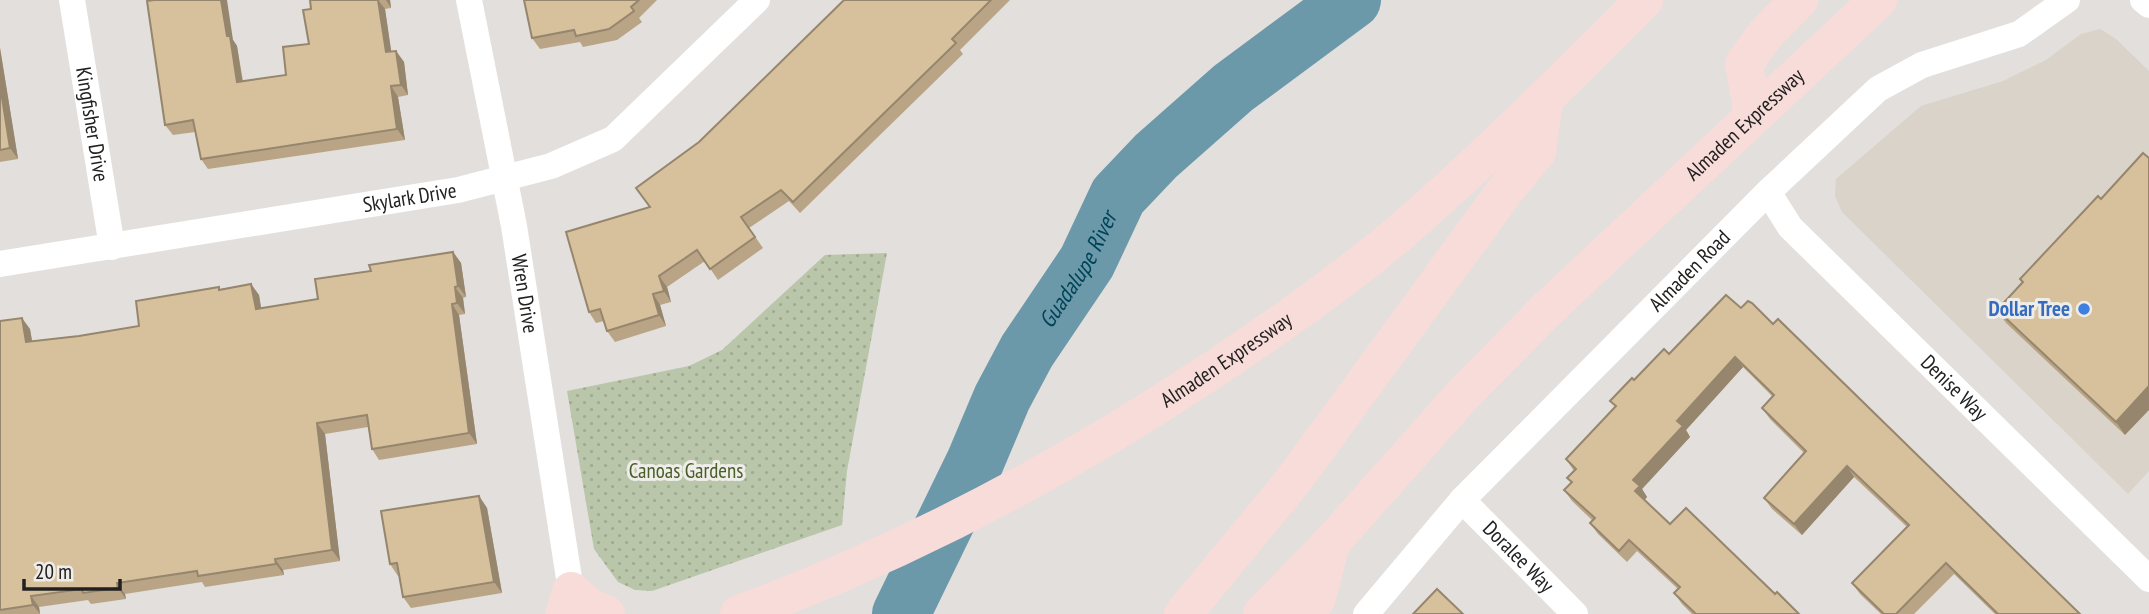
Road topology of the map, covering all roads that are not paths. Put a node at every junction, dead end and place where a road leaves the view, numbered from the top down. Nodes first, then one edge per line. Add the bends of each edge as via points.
1 (72, 0) edge
2 (469, 0) edge
3 (757, 0) edge
4 (1644, 0) edge
5 (1799, 0) edge
6 (1878, 0) edge
7 (2067, 0) edge
8 (2143, 0) edge
9 (2149, 5) edge
10 (1544, 101) junction
11 (1753, 114) junction
12 (505, 178) junction
13 (1768, 192) junction
14 (112, 247) junction
15 (0, 264) edge
16 (1462, 500) junction
17 (1331, 543) junction
18 (2149, 579) edge
19 (567, 602) edge
20 (606, 614) edge
21 (739, 614) edge
22 (1183, 614) edge
23 (1262, 614) edge
24 (1305, 614) edge
25 (1366, 614) edge
26 (1575, 614) edge

1 - 14 street, Kingfisher Drive
2 - 12 street, Wren Drive
3 - 12 street, Skylark Drive via 612,139 551,166
4 - 10 main road, Almaden Expressway
5 - 11 main road via 1744,64
6 - 11 main road, Almaden Expressway
7 - 13 street, Almaden Road via 2019,34 1922,65 1878,89
8 - 9 street
10 - 21 main road, Almaden Expressway via 1393,238 1270,332 1112,435 967,516
10 - 22 main road via 1538,152 1293,481
11 - 17 main road, Almaden Expressway via 1544,312 1459,399
12 - 14 street, Skylark Drive via 458,190
12 - 19 street, Wren Drive
13 - 16 street, Almaden Road
13 - 18 street, Denise Way via 1790,227
14 - 15 street, Skylark Drive
16 - 25 street, Almaden Road
16 - 26 street, Doralee Way
17 - 23 main road, Almaden Expressway
17 - 24 main road via 1317,598
19 - 20 main road

